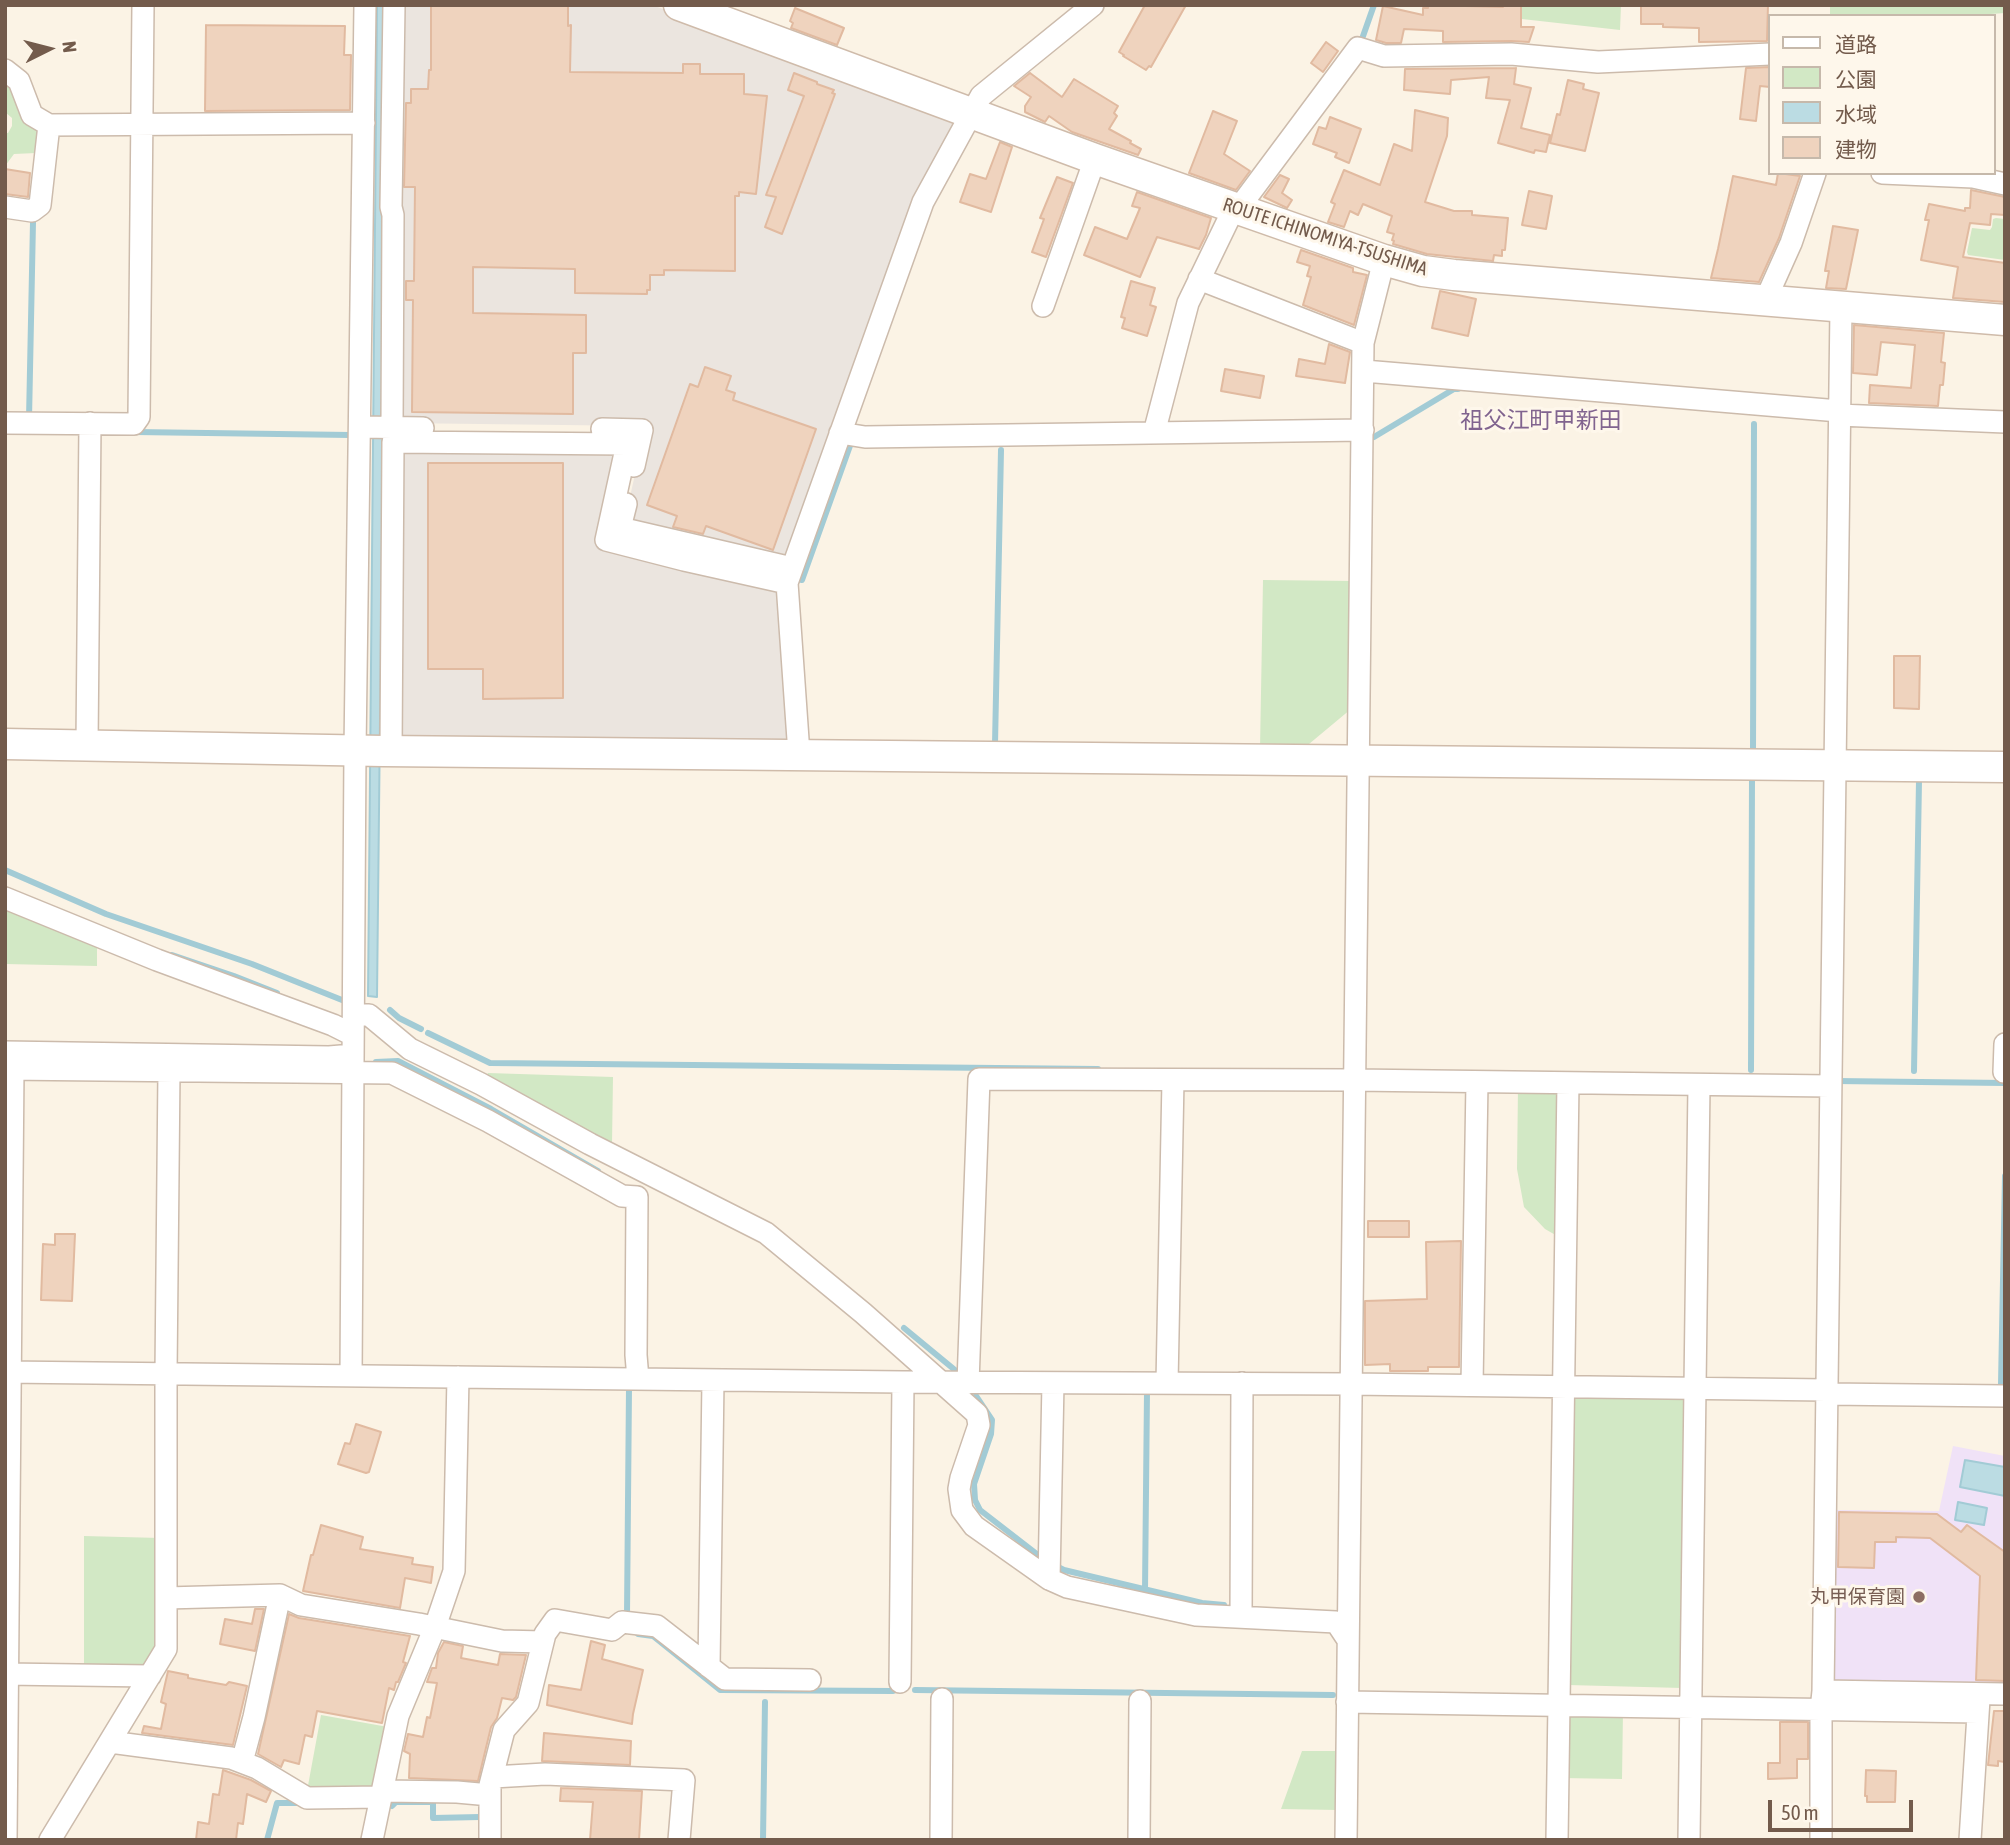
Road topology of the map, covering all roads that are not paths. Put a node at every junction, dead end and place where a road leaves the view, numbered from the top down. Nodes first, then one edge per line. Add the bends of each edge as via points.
1 (143, 5) edge
2 (365, 5) edge
3 (394, 5) edge
4 (679, 5) edge
5 (1093, 5) edge
6 (1769, 54) edge
7 (5, 70) edge
8 (971, 113) junction
9 (364, 123) junction
10 (142, 124) junction
11 (49, 125) junction
12 (1095, 159) junction
13 (1814, 175) edge
14 (1928, 175) edge
15 (2005, 184) edge
16 (5, 207) edge
17 (1236, 209) junction
18 (1384, 260) junction
19 (1199, 279) junction
20 (1765, 301) junction
21 (1043, 306) dead end
22 (1841, 308) junction
23 (2005, 320) edge
24 (1363, 343) junction
25 (1364, 371) junction
26 (1839, 413) junction
27 (2005, 422) edge
28 (5, 423) edge
29 (90, 424) junction
30 (388, 430) junction
31 (1363, 430) junction
32 (840, 433) junction
33 (1154, 433) junction
34 (790, 576) junction
35 (5, 744) edge
36 (88, 744) junction
37 (373, 750) junction
38 (799, 754) junction
39 (1357, 760) junction
40 (1834, 765) junction
41 (2005, 767) edge
42 (5, 898) edge
43 (353, 1044) junction
44 (2005, 1044) edge
45 (8, 1063) edge
46 (169, 1070) junction
47 (2004, 1072) edge
48 (1173, 1080) junction
49 (1354, 1080) junction
50 (1476, 1082) junction
51 (1567, 1083) junction
52 (1699, 1085) junction
53 (1830, 1086) junction
54 (8, 1371) edge
55 (166, 1373) junction
56 (351, 1376) junction
57 (458, 1377) junction
58 (638, 1379) junction
59 (713, 1380) junction
60 (903, 1382) junction
61 (943, 1382) junction
62 (968, 1382) junction
63 (1054, 1383) junction
64 (1167, 1383) junction
65 (1242, 1383) junction
66 (1350, 1384) junction
67 (1472, 1385) junction
68 (1563, 1387) junction
69 (1695, 1388) junction
70 (1826, 1392) junction
71 (2005, 1396) edge
72 (1049, 1579) junction
73 (280, 1595) junction
74 (166, 1598) junction
75 (1241, 1617) junction
76 (435, 1627) junction
77 (1348, 1640) junction
78 (543, 1642) junction
79 (709, 1667) junction
80 (149, 1676) junction
81 (810, 1680) dead end
82 (6, 1682) edge
83 (900, 1682) dead end
84 (2005, 1694) edge
85 (942, 1699) dead end
86 (1140, 1701) dead end
87 (1822, 1701) junction
88 (1347, 1702) junction
89 (1978, 1703) junction
90 (1558, 1706) junction
91 (1691, 1708) junction
92 (110, 1742) junction
93 (242, 1762) junction
94 (491, 1786) junction
95 (382, 1794) junction
96 (6, 1840) edge
97 (50, 1840) edge
98 (372, 1840) edge
99 (490, 1840) edge
100 (679, 1840) edge
101 (941, 1840) edge
102 (1139, 1840) edge
103 (1346, 1840) edge
104 (1557, 1840) edge
105 (1689, 1840) edge
106 (1821, 1840) edge
107 (1970, 1840) edge

1 - 10 street
2 - 9 street
3 - 30 street
4 - 8 street, ROUTE ICHINOMIYA-TSUSHIMA
5 - 8 street via 981,96
6 - 17 street via 1598,62 1511,54 1384,56 1359,48
7 - 11 street via 19,80 32,115
8 - 12 street, ROUTE ICHINOMIYA-TSUSHIMA
8 - 32 street via 923,202
9 - 10 street
9 - 30 street
10 - 11 street
10 - 29 street via 139,417 134,424
11 - 16 street via 40,205 32,211
12 - 17 street, ROUTE ICHINOMIYA-TSUSHIMA
12 - 21 street
13 - 20 street
14 - 15 street
17 - 18 street, ROUTE ICHINOMIYA-TSUSHIMA
17 - 19 street
18 - 20 street, ROUTE ICHINOMIYA-TSUSHIMA via 1454,275
18 - 24 street
19 - 24 street
19 - 33 street via 1188,303
20 - 22 street, ROUTE ICHINOMIYA-TSUSHIMA
22 - 23 street, ROUTE ICHINOMIYA-TSUSHIMA
22 - 26 street
24 - 25 street
25 - 26 street
25 - 31 street
26 - 27 street
26 - 40 street
28 - 29 street
29 - 36 street
30 - 34 street via 583,436 642,430 620,528
30 - 37 street
30 - 37 street via 393,442
31 - 33 street
31 - 39 street
32 - 33 street via 865,437
32 - 34 street
34 - 38 street
35 - 36 street
36 - 37 street
37 - 38 street
37 - 43 street
38 - 39 street
39 - 40 street
39 - 49 street
40 - 41 street
40 - 53 street
42 - 43 street via 332,1025
43 - 45 street via 329,1056
43 - 46 street
43 - 56 street
43 - 58 street via 392,1073 622,1196 637,1197
43 - 61 street via 369,1015 410,1049 766,1233
44 - 47 street
45 - 46 street
45 - 54 street
46 - 55 street
48 - 49 street
48 - 62 street via 979,1079
48 - 64 street
49 - 50 street
49 - 66 street
50 - 51 street
50 - 67 street
51 - 52 street
51 - 68 street
52 - 53 street
52 - 69 street
53 - 70 street
54 - 55 street
54 - 82 street
55 - 56 street
55 - 74 street
56 - 57 street
57 - 58 street
57 - 76 street via 454,1571
58 - 59 street
59 - 60 street
59 - 79 street
60 - 61 street
60 - 83 street
61 - 62 street
61 - 72 street via 977,1414 979,1425 961,1478 962,1510 974,1526
62 - 63 street
63 - 64 street
63 - 72 street
64 - 65 street
65 - 66 street
65 - 75 street
66 - 67 street
66 - 77 street
67 - 68 street
68 - 69 street
68 - 90 street
69 - 70 street
69 - 91 street
70 - 71 street
70 - 87 street
72 - 75 street via 1196,1615
73 - 74 street
73 - 76 street via 301,1605
73 - 93 street
74 - 80 street via 166,1649
75 - 77 street via 1336,1622
76 - 78 street via 502,1641
76 - 95 street via 398,1716
77 - 88 street
78 - 79 street via 555,1620 612,1630 622,1622 657,1626
78 - 94 street via 528,1703 504,1730
79 - 81 street via 725,1679
80 - 82 street
80 - 92 street
82 - 96 street
84 - 89 street
85 - 101 street
86 - 102 street
87 - 89 street
87 - 91 street
87 - 106 street
88 - 90 street
88 - 103 street
89 - 107 street
90 - 91 street
90 - 104 street
91 - 105 street
92 - 93 street
92 - 97 street
93 - 95 street via 307,1798
94 - 95 street
94 - 99 street
94 - 100 street via 545,1774 684,1780
95 - 98 street

